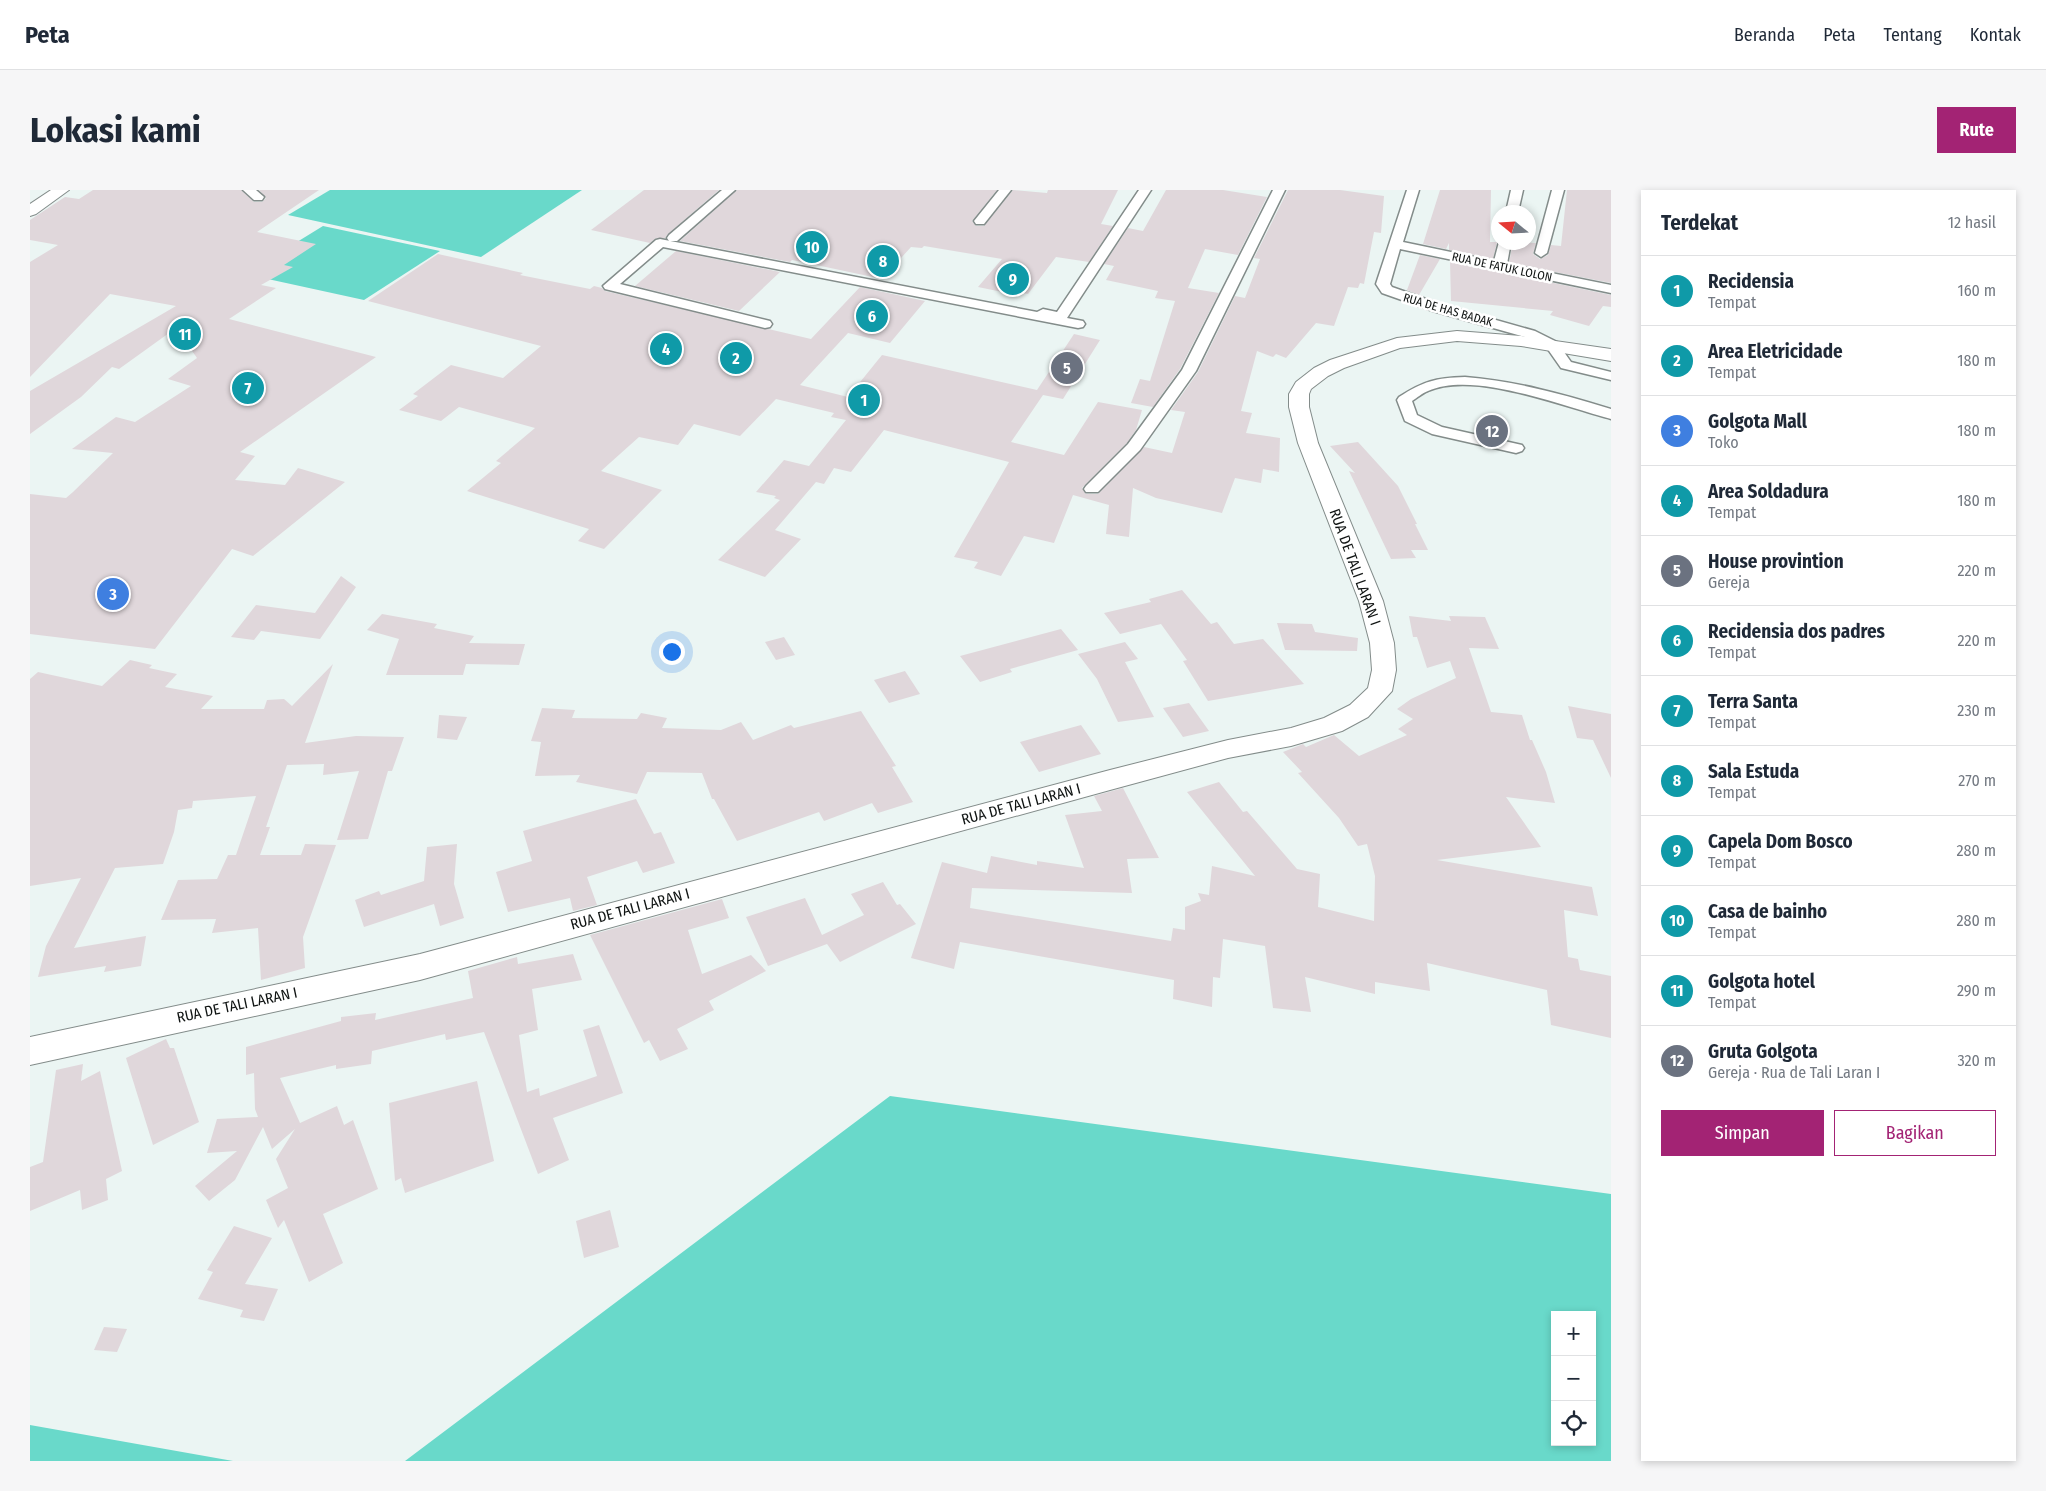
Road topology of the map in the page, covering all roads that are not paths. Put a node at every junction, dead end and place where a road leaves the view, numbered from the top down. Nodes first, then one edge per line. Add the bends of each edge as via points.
1 (41, 190) edge
2 (61, 190) edge
3 (729, 190) edge
4 (1005, 190) edge
5 (1145, 190) edge
6 (1279, 190) edge
7 (1413, 190) edge
8 (1517, 190) edge
9 (1558, 190) edge
10 (30, 197) edge
11 (1514, 205) edge
12 (30, 211) edge
13 (980, 221) dead end
14 (1394, 244) junction
15 (1503, 250) edge
16 (1541, 253) dead end
17 (1500, 265) junction
18 (1611, 289) edge
19 (765, 324) dead end
20 (1078, 324) dead end
21 (1552, 345) junction
22 (1611, 355) edge
23 (1611, 376) edge
24 (1611, 414) edge
25 (1516, 448) dead end
26 (1092, 488) dead end
27 (30, 1051) edge

1 - 10 main road
2 - 12 main road
3 - 5 street via 673,238 1061,317
4 - 13 street
6 - 26 street via 1190,370 1134,447
7 - 14 street, RUA DE HAS BADAK
8 - 11 street
9 - 16 street
14 - 17 street, RUA DE FATUK LOLON
14 - 21 street, RUA DE HAS BADAK via 1382,284 1386,290 1530,334
15 - 17 street
17 - 18 street, RUA DE FATUK LOLON
19 - 20 street via 610,286 660,242
21 - 22 main road, RUA DE TALI LARAN I
21 - 23 street via 1566,365
21 - 27 main road, RUA DE TALI LARAN I via 1457,336 1397,343 1337,364 1303,386 1299,394 1299,408 1308,442 1371,602 1384,670 1380,691 1359,711 1333,725 1110,780 420,966
24 - 25 street via 1520,389 1474,382 1456,381 1425,387 1404,400 1410,418 1437,431

